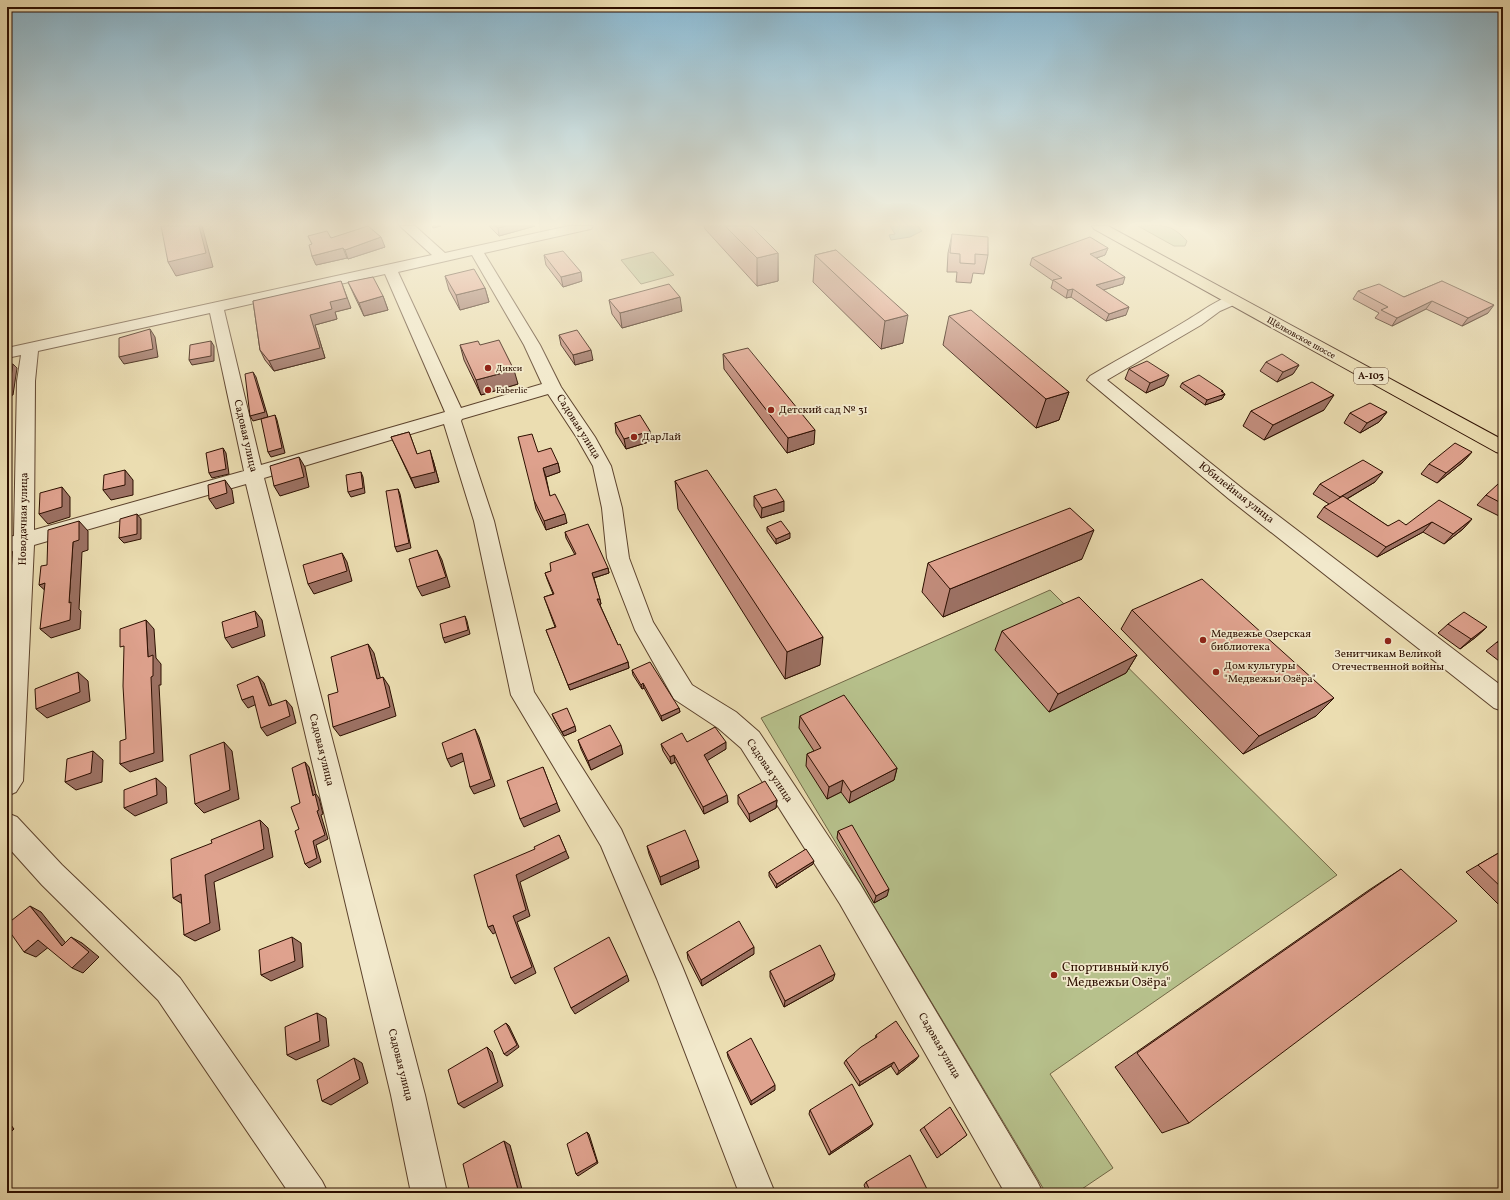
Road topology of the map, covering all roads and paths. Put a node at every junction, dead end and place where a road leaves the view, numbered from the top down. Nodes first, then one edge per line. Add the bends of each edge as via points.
1 (330, 282) edge
2 (396, 282) edge
3 (495, 282) edge
4 (1200, 282) edge
5 (1233, 300) junction
6 (216, 307) junction
7 (30, 348) junction
8 (7, 353) edge
9 (552, 387) junction
10 (455, 415) junction
11 (1503, 448) edge
12 (254, 475) junction
13 (16, 543) edge
14 (1503, 701) edge
15 (7, 784) edge
16 (7, 826) edge
17 (310, 1193) edge
18 (429, 1193) edge
19 (757, 1193) edge
20 (1025, 1193) edge

1 - 6 street
2 - 10 street
3 - 9 street, Садовая улица via 532,345
4 - 5 main road, Щёлковское шоссе / А-103
5 - 11 main road, Щёлковское шоссе / А-103
5 - 14 street, Юбилейная улица via 1215,308 1096,380 1236,494
6 - 7 street
6 - 12 street, Садовая улица
7 - 8 street
7 - 13 street, Новодачная улица
9 - 10 street
9 - 20 street, Садовая улица via 602,466 612,508 618,558 643,624 683,692 727,720 750,740 850,894
10 - 12 street
10 - 19 street via 452,421 484,521 523,695 610,838 671,977
12 - 13 street
12 - 18 street, Садовая улица via 364,927 408,1095
13 - 15 street, Новодачная улица via 10,782
16 - 17 street via 52,876 169,989

